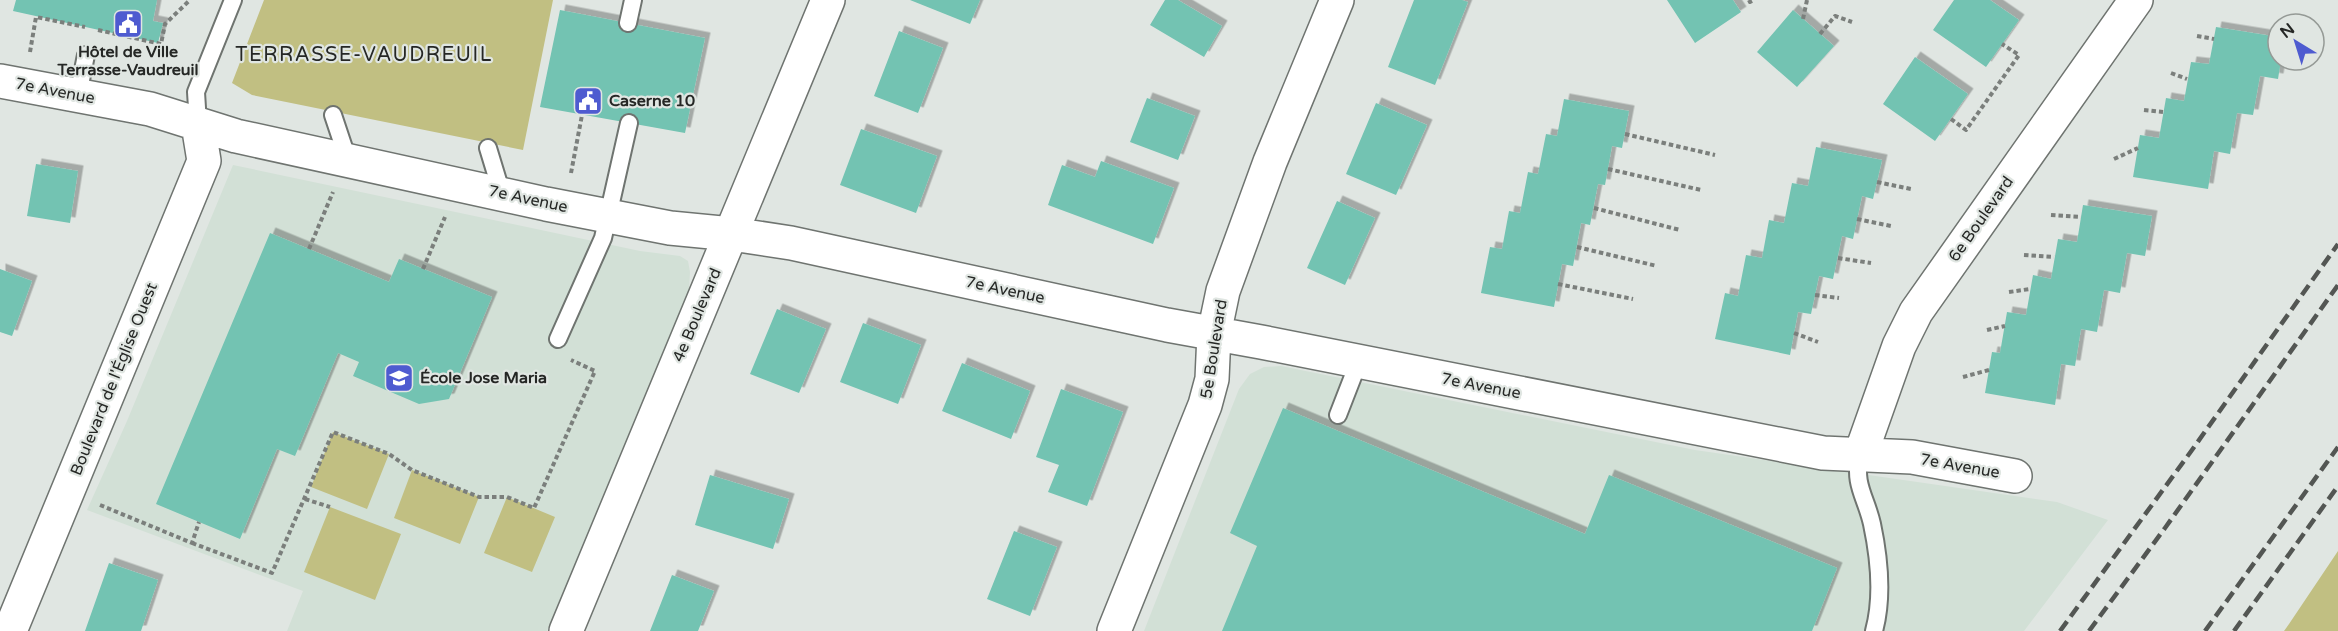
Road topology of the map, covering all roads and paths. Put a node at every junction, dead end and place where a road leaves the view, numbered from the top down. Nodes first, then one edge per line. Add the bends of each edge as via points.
1 (190, 0) edge
2 (233, 0) edge
3 (633, 0) edge
4 (828, 0) edge
5 (1337, 0) edge
6 (1749, 0) edge
7 (1754, 0) edge
8 (1807, 0) edge
9 (2135, 0) edge
10 (1803, 19) dead end
11 (1852, 22) dead end
12 (628, 23) dead end
13 (1820, 34) dead end
14 (33, 36) dead end
15 (2197, 36) dead end
16 (2214, 39) dead end
17 (2002, 44) dead end
18 (86, 55) dead end
19 (2171, 73) dead end
20 (2187, 79) dead end
21 (0, 81) edge
22 (78, 95) junction
23 (2144, 110) dead end
24 (2163, 112) dead end
25 (582, 115) dead end
26 (333, 116) dead end
27 (1951, 119) dead end
28 (629, 123) dead end
29 (198, 124) junction
30 (1625, 134) dead end
31 (488, 148) dead end
32 (2138, 148) dead end
33 (1715, 155) dead end
34 (2114, 159) dead end
35 (1608, 170) dead end
36 (342, 172) junction
37 (1877, 182) dead end
38 (1911, 189) dead end
39 (1701, 190) dead end
40 (502, 194) junction
41 (450, 207) dead end
42 (564, 207) junction
43 (1594, 208) dead end
44 (2051, 215) dead end
45 (610, 216) junction
46 (2081, 217) dead end
47 (1857, 219) dead end
48 (1891, 226) dead end
49 (1680, 230) dead end
50 (732, 234) junction
51 (1577, 247) dead end
52 (309, 249) dead end
53 (2025, 255) dead end
54 (2054, 257) dead end
55 (1838, 258) dead end
56 (1871, 263) dead end
57 (1657, 266) dead end
58 (423, 269) dead end
59 (1558, 284) dead end
60 (2030, 289) dead end
61 (2009, 292) dead end
62 (1815, 296) dead end
63 (1839, 298) dead end
64 (1633, 300) dead end
65 (2005, 326) dead end
66 (1987, 330) dead end
67 (1794, 333) dead end
68 (1214, 334) junction
69 (558, 339) joint
70 (1818, 342) dead end
71 (1359, 361) junction
72 (1989, 370) dead end
73 (1963, 377) dead end
74 (1338, 415) dead end
75 (1860, 456) junction
76 (2015, 476) dead end
77 (305, 500) junction
78 (91, 502) dead end
79 (330, 507) dead end
80 (199, 522) dead end
81 (192, 543) junction
82 (10, 631) edge
83 (566, 631) edge
84 (1114, 631) edge
85 (1874, 631) edge

1 - 14 path via 165,24 161,44 36,17
2 - 29 lane via 196,92
3 - 12 lane
4 - 50 street, 4e Boulevard
5 - 68 street, 5e Boulevard via 1270,162 1223,291
6 - 7 path
8 - 10 path
9 - 75 street, 6e Boulevard via 1911,319
11 - 13 path via 1835,16
15 - 16 path
17 - 27 path via 2019,56 1966,130
18 - 22 lane
19 - 20 path
21 - 22 street, 7e Avenue
22 - 29 street, 7e Avenue via 150,109
23 - 24 path
25 - 42 path
26 - 36 lane
28 - 45 lane
29 - 36 street, 7e Avenue
29 - 82 street, Boulevard de l'Église Ouest via 204,161
30 - 33 path
31 - 40 lane
32 - 34 path
35 - 39 path
36 - 40 street, 7e Avenue
36 - 52 path
37 - 38 path
40 - 42 street, 7e Avenue
41 - 58 path
42 - 45 street, 7e Avenue
43 - 49 path
44 - 46 path
45 - 50 street, 7e Avenue via 670,228
45 - 69 lane
47 - 48 path
50 - 68 street, 7e Avenue via 791,243
50 - 83 street, 4e Boulevard
51 - 57 path
53 - 54 path
55 - 56 path
59 - 64 path
60 - 61 path
62 - 63 path
65 - 66 path
67 - 70 path
68 - 71 street, 7e Avenue
68 - 84 street, 5e Boulevard via 1212,379 1205,405
69 - 77 path via 553,351 595,371 534,508 507,497 479,496 412,470 389,454 333,432
71 - 74 lane
71 - 75 street, 7e Avenue via 1823,453
72 - 73 path
75 - 76 street, 7e Avenue via 1912,457
75 - 85 lane via 1859,487 1872,522 1879,575
77 - 79 path
77 - 81 path via 272,573
78 - 81 path
80 - 81 path

